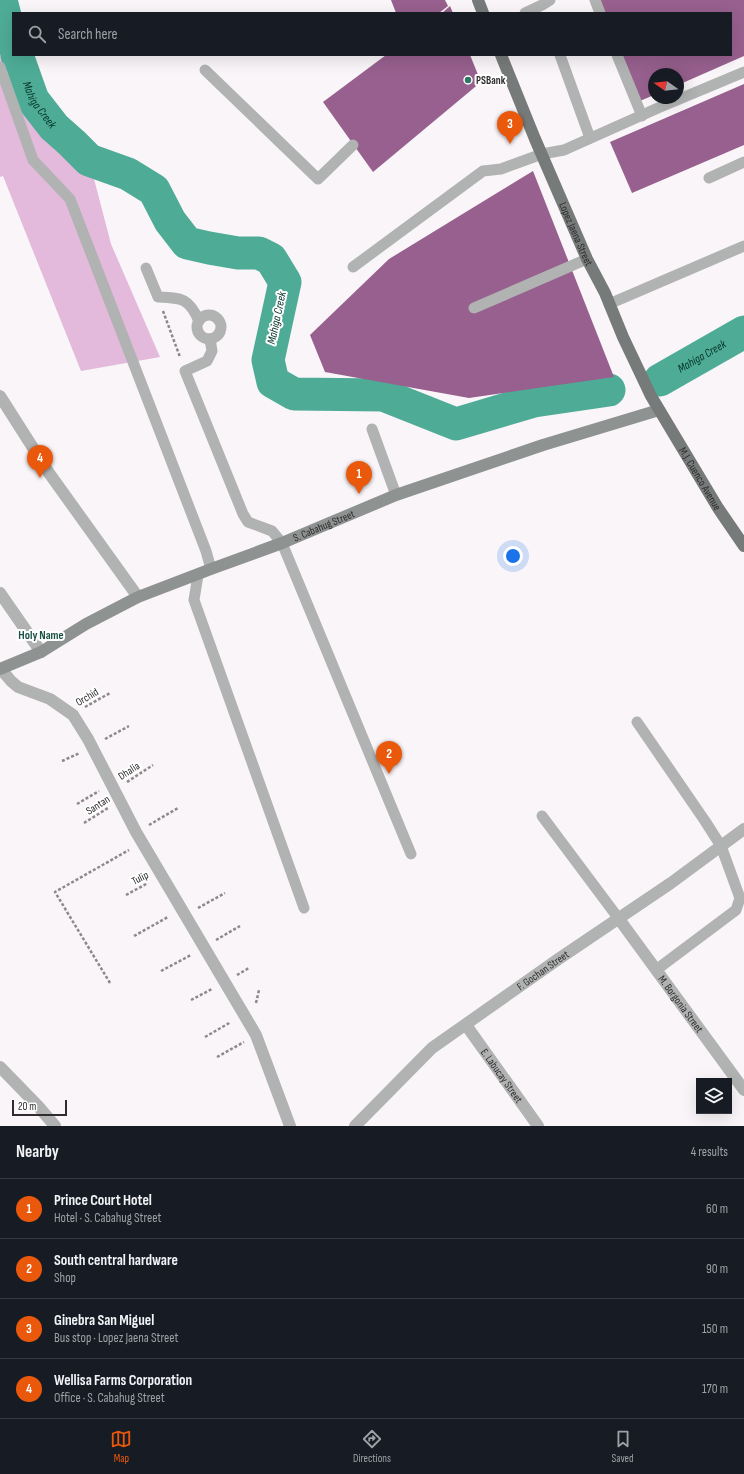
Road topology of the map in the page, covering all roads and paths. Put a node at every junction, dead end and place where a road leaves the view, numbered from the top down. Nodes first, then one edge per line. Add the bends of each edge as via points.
1 (478, 0) edge
2 (595, 0) edge
3 (544, 5) edge
4 (483, 12) edge
5 (527, 12) edge
6 (600, 12) edge
7 (501, 56) edge
8 (560, 56) edge
9 (617, 56) edge
10 (0, 67) edge
11 (205, 70) dead end
12 (744, 72) edge
13 (642, 116) junction
14 (590, 138) junction
15 (353, 145) dead end
16 (542, 154) junction
17 (744, 162) edge
18 (709, 178) dead end
19 (744, 246) edge
20 (587, 259) junction
21 (353, 267) dead end
22 (146, 268) dead end
23 (158, 297) junction
24 (609, 304) junction
25 (474, 308) dead end
26 (199, 321) junction
27 (210, 340) junction
28 (185, 371) junction
29 (0, 396) edge
30 (659, 410) junction
31 (372, 429) dead end
32 (396, 495) junction
33 (282, 543) junction
34 (744, 546) edge
35 (204, 571) junction
36 (0, 593) edge
37 (138, 597) junction
38 (41, 652) junction
39 (1, 669) edge
40 (110, 693) dead end
41 (73, 715) junction
42 (636, 722) dead end
43 (152, 765) dead end
44 (115, 791) junction
45 (77, 804) dead end
46 (178, 808) dead end
47 (542, 816) dead end
48 (84, 823) dead end
49 (744, 829) edge
50 (136, 832) junction
51 (142, 842) junction
52 (721, 846) junction
53 (411, 854) dead end
54 (162, 876) junction
55 (126, 895) dead end
56 (304, 908) dead end
57 (619, 919) junction
58 (656, 970) junction
59 (110, 983) dead end
60 (466, 1025) junction
61 (256, 1035) junction
62 (217, 1057) dead end
63 (0, 1067) edge
64 (744, 1090) edge
65 (55, 1126) edge
66 (290, 1126) edge
67 (354, 1126) edge
68 (538, 1126) edge

1 - 4 main road
2 - 6 lane
3 - 5 lane
7 - 16 main road, Lopez Jaena Street
8 - 14 lane
9 - 13 lane
10 - 35 lane via 33,160 70,199 206,551
11 - 15 lane via 318,179
12 - 13 lane
13 - 14 lane
14 - 16 lane via 564,150
16 - 20 main road, Lopez Jaena Street
16 - 21 lane via 501,169 484,171
17 - 18 lane
19 - 24 lane
20 - 24 main road, Lopez Jaena Street
20 - 25 lane
22 - 23 lane
23 - 26 lane via 188,302 194,308
23 - 28 path
24 - 30 main road, Lopez Jaena Street
26 - 27 lane via 199,334
26 - 27 lane via 209,315 220,321 220,333
27 - 28 lane via 212,351 207,360
28 - 33 lane via 248,522 272,531
29 - 37 street via 49,473
30 - 32 street, S. Cabahug Street via 543,445
30 - 34 main road, M.J. Cuenco Avenue
31 - 32 lane
32 - 33 street, S. Cabahug Street
33 - 35 street, S. Cabahug Street
33 - 53 lane
35 - 37 street, S. Cabahug Street
35 - 56 lane via 194,600
36 - 38 street
37 - 38 street, S. Cabahug Street via 86,624
38 - 39 street, S. Cabahug Street
39 - 41 street via 18,687 50,699
40 - 41 path, Orchid
41 - 44 street
42 - 52 lane
43 - 44 path, Dhalia
44 - 45 path
44 - 48 path, Santan
44 - 50 street
46 - 50 path
47 - 57 lane
49 - 52 street, F. Gochan Street
50 - 51 street
51 - 54 street
51 - 59 path via 55,892
52 - 57 street, F. Gochan Street
52 - 58 lane via 740,898 736,910
54 - 55 path, Tulip
54 - 61 street
57 - 58 street, M. Borgonia Street
57 - 60 street, F. Gochan Street
58 - 64 street, M. Borgonia Street
60 - 67 street, F. Gochan Street via 432,1048
60 - 68 street, E. Labucay Street
61 - 62 path
61 - 66 street
63 - 65 street

